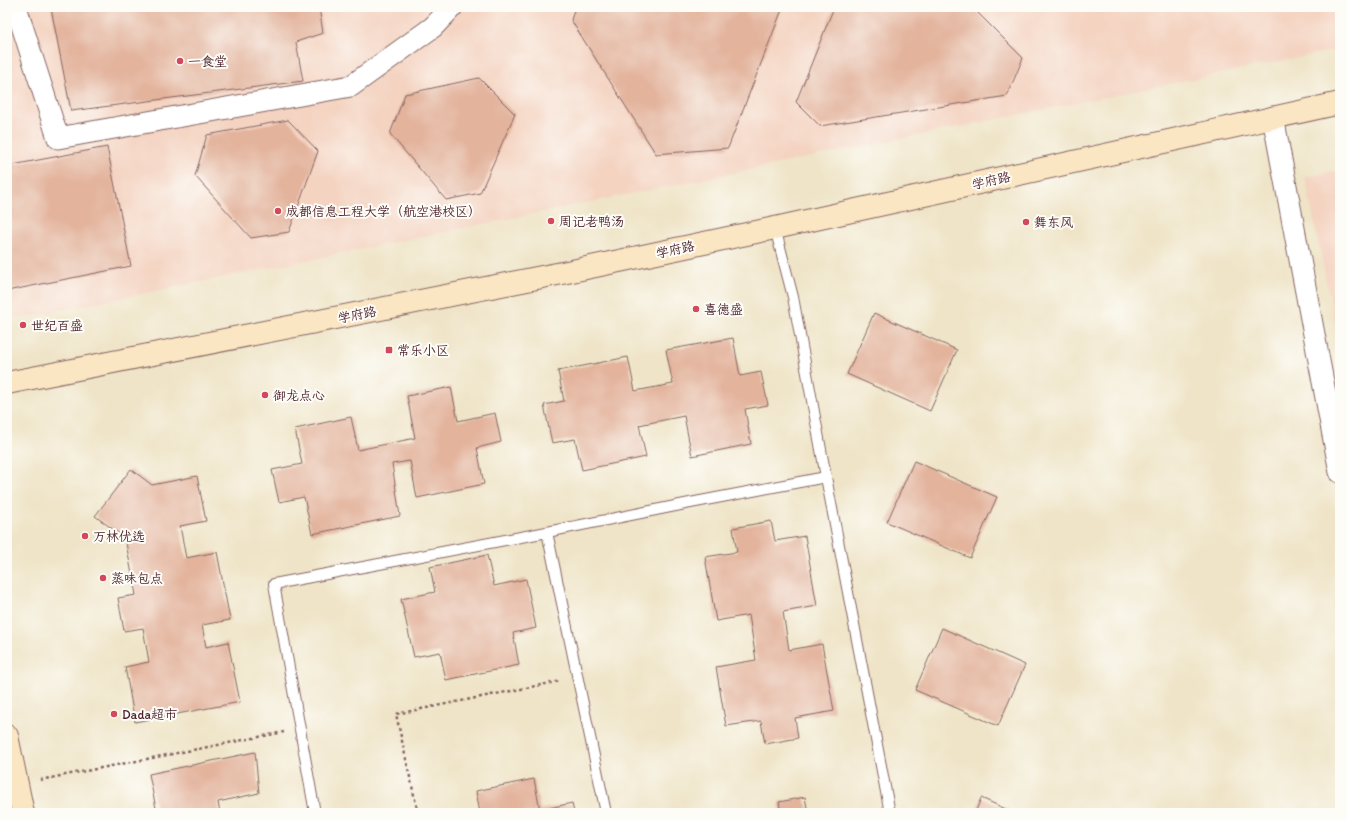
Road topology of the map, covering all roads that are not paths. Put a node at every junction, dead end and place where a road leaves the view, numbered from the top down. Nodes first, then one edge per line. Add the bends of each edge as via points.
1 (16, 7) edge
2 (452, 7) edge
3 (1340, 103) edge
4 (1273, 117) junction
5 (776, 228) junction
6 (7, 383) edge
7 (1340, 472) edge
8 (826, 477) junction
9 (547, 532) junction
10 (7, 736) edge
11 (23, 813) edge
12 (315, 813) edge
13 (606, 813) edge
14 (890, 813) edge

1 - 2 street via 58,138 351,86 433,27
3 - 4 main road, 学府路
4 - 5 main road, 学府路
4 - 7 street
5 - 6 main road, 学府路
5 - 8 lane via 793,297
8 - 9 lane
8 - 14 lane
9 - 12 lane via 274,584
9 - 13 lane
10 - 11 main road

